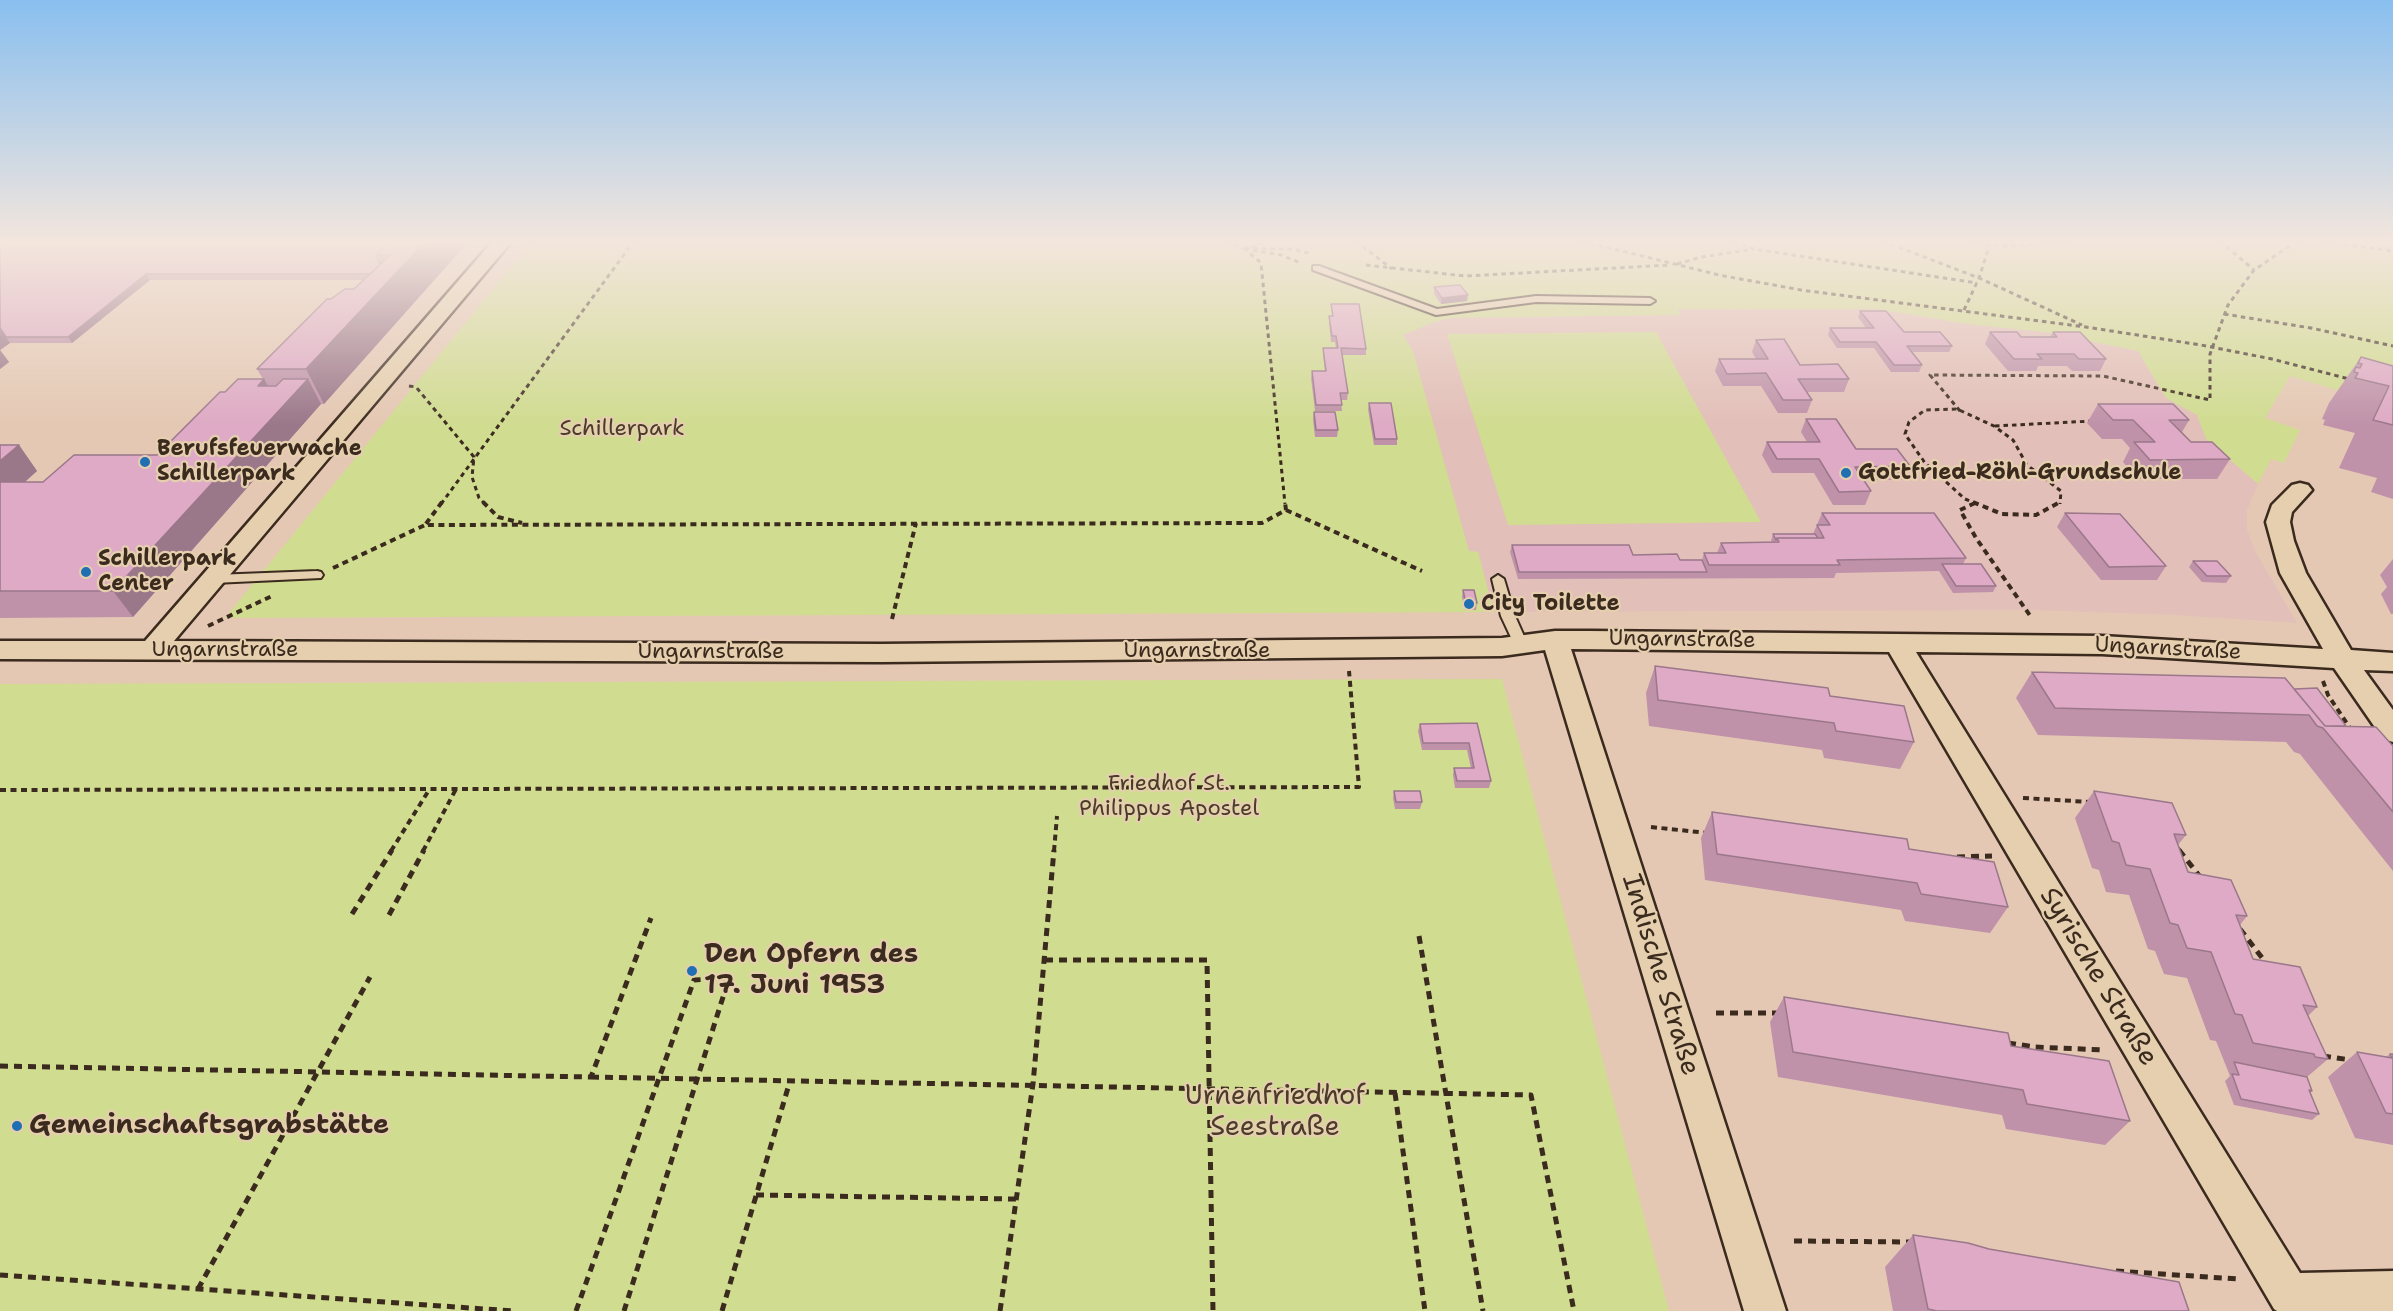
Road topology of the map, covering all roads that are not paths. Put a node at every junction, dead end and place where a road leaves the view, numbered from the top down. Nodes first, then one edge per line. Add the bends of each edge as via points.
1 (451, 302) edge
2 (1409, 302) edge
3 (1512, 302) edge
4 (2300, 490) dead end
5 (317, 575) dead end
6 (214, 579) junction
7 (1498, 579) dead end
8 (1555, 640) junction
9 (1520, 643) junction
10 (1897, 643) junction
11 (153, 649) junction
12 (0, 650) edge
13 (2342, 659) junction
14 (2393, 662) edge
15 (2393, 732) edge
16 (2393, 1292) edge
17 (2294, 1302) edge
18 (1765, 1311) edge

1 - 6 street
2 - 3 lane via 1436,312
4 - 13 street via 2280,510 2282,542 2293,573
5 - 6 lane
6 - 11 street
7 - 9 lane
8 - 9 street, Ungarnstraße
8 - 10 street, Ungarnstraße
8 - 18 street, Indische Straße
9 - 11 street, Ungarnstraße via 1434,649 882,653
10 - 13 street, Ungarnstraße via 2102,645
10 - 17 street, Syrische Straße
11 - 12 street, Ungarnstraße
13 - 14 street, Ungarnstraße
13 - 15 street
16 - 17 street

